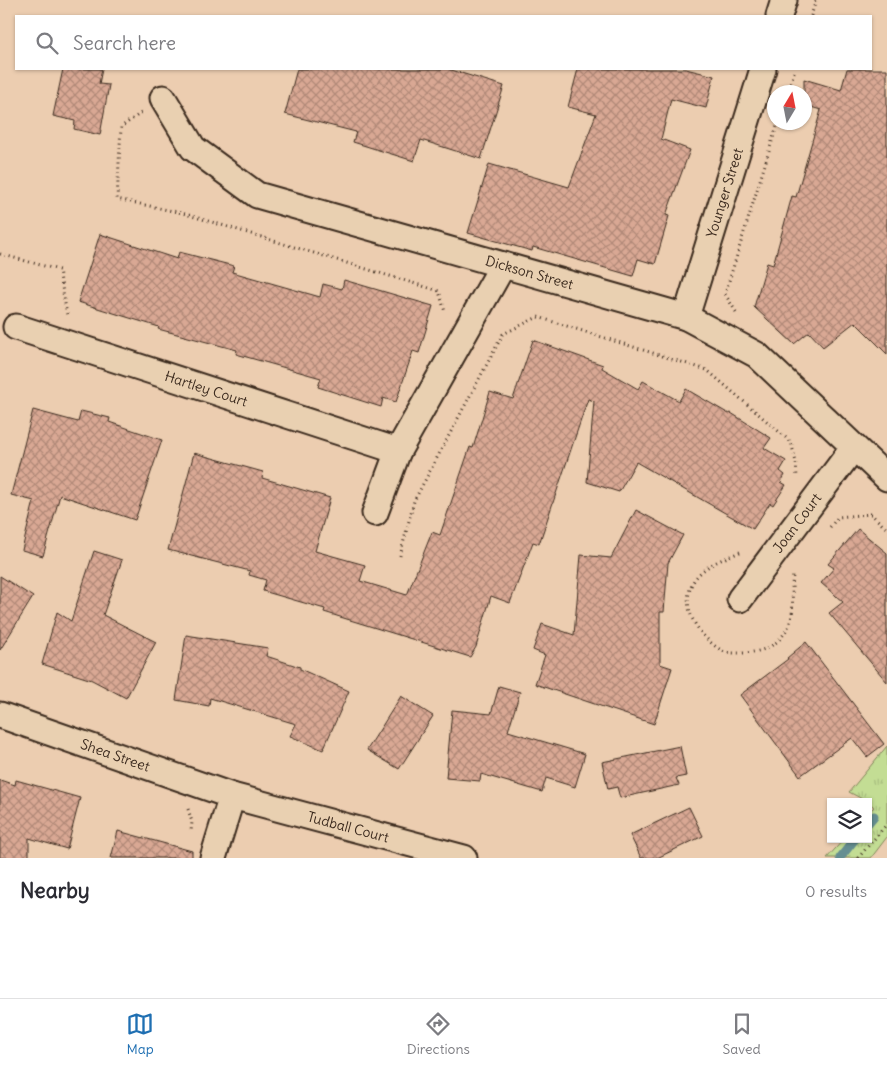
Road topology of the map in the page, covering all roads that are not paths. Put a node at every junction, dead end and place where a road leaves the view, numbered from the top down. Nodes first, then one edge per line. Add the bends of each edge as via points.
1 (784, 0) edge
2 (779, 15) edge
3 (763, 70) edge
4 (163, 98) road end
5 (503, 265) junction
6 (686, 318) junction
7 (16, 326) dead end
8 (854, 447) junction
9 (398, 451) junction
10 (887, 478) edge
11 (376, 513) dead end
12 (740, 599) dead end
13 (0, 715) edge
14 (232, 796) junction
15 (213, 858) edge
16 (464, 858) edge

1 - 2 street
3 - 6 street, Younger Street
4 - 5 street, Dickson Street via 194,148 257,195
5 - 6 street, Dickson Street
5 - 9 street
6 - 8 street, Dickson Street via 757,355
7 - 9 street, Hartley Court
8 - 10 street, Dickson Street
8 - 12 street, Joan Court
9 - 11 street
13 - 14 street, Shea Street
14 - 15 street
14 - 16 street, Tudball Court

